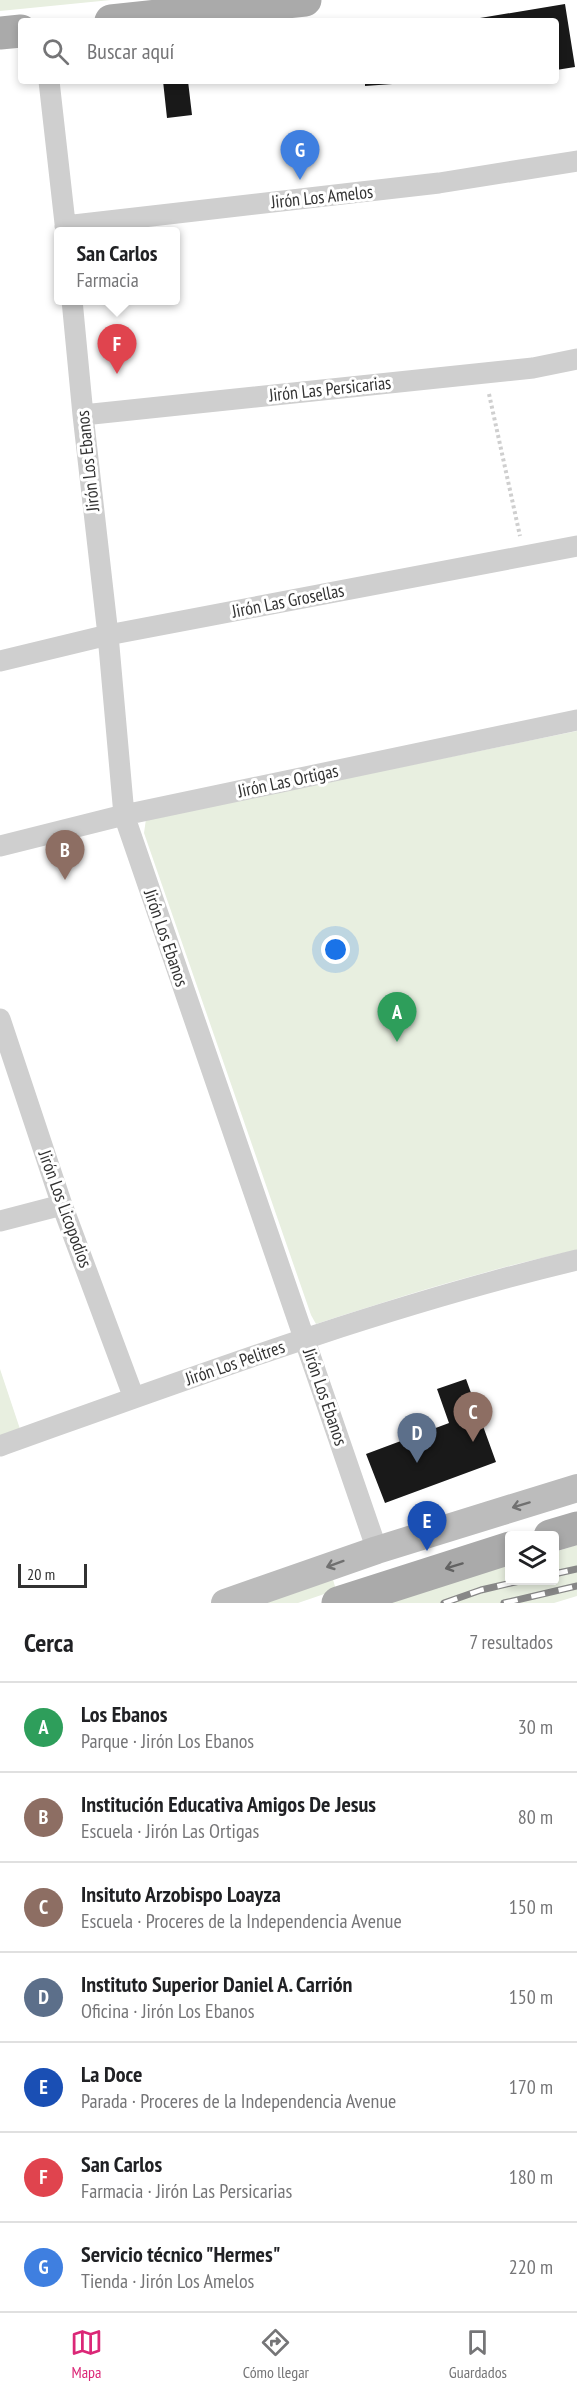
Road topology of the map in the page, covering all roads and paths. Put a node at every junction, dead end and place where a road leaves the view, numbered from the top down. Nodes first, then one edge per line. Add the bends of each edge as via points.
1 (305, 0) edge
2 (139, 18) edge
3 (18, 31) edge
4 (0, 33) edge
5 (49, 84) edge
6 (577, 161) edge
7 (66, 227) edge
8 (82, 227) edge
9 (72, 305) edge
10 (577, 359) edge
11 (485, 373) junction
12 (83, 415) junction
13 (577, 546) edge
14 (525, 557) junction
15 (108, 635) junction
16 (0, 661) edge
17 (577, 720) edge
18 (124, 815) junction
19 (0, 846) edge
20 (1, 1030) edge
21 (62, 1205) junction
22 (0, 1221) edge
23 (577, 1260) edge
24 (305, 1338) junction
25 (134, 1398) junction
26 (0, 1446) edge
27 (577, 1488) edge
28 (577, 1528) edge
29 (559, 1533) edge
30 (377, 1550) junction
31 (505, 1550) edge
32 (225, 1603) edge
33 (338, 1603) edge

1 - 2 main road
3 - 4 main road
5 - 7 street
6 - 8 street, Jirón Los Amelos via 439,183
9 - 12 street, Jirón Los Ebanos
10 - 11 street, Jirón Las Persicarias
11 - 12 street, Jirón Las Persicarias
11 - 14 path
12 - 15 street, Jirón Los Ebanos
13 - 14 street, Jirón Las Grosellas
14 - 15 street, Jirón Las Grosellas
15 - 16 street, Jirón Las Grosellas
15 - 18 street, Jirón Los Ebanos
17 - 18 street, Jirón Las Ortigas
18 - 19 street, Jirón Las Ortigas
18 - 24 street, Jirón Los Ebanos
20 - 21 street, Jirón Los Licopodios
21 - 22 street
21 - 25 street, Jirón Los Licopodios
23 - 24 street, Jirón Los Pelitres via 473,1286
24 - 25 street, Jirón Los Pelitres
24 - 30 street, Jirón Los Ebanos
25 - 26 street, Jirón Los Pelitres
27 -> 30 main road
28 - 29 main road
30 -> 32 main road
31 -> 33 main road

